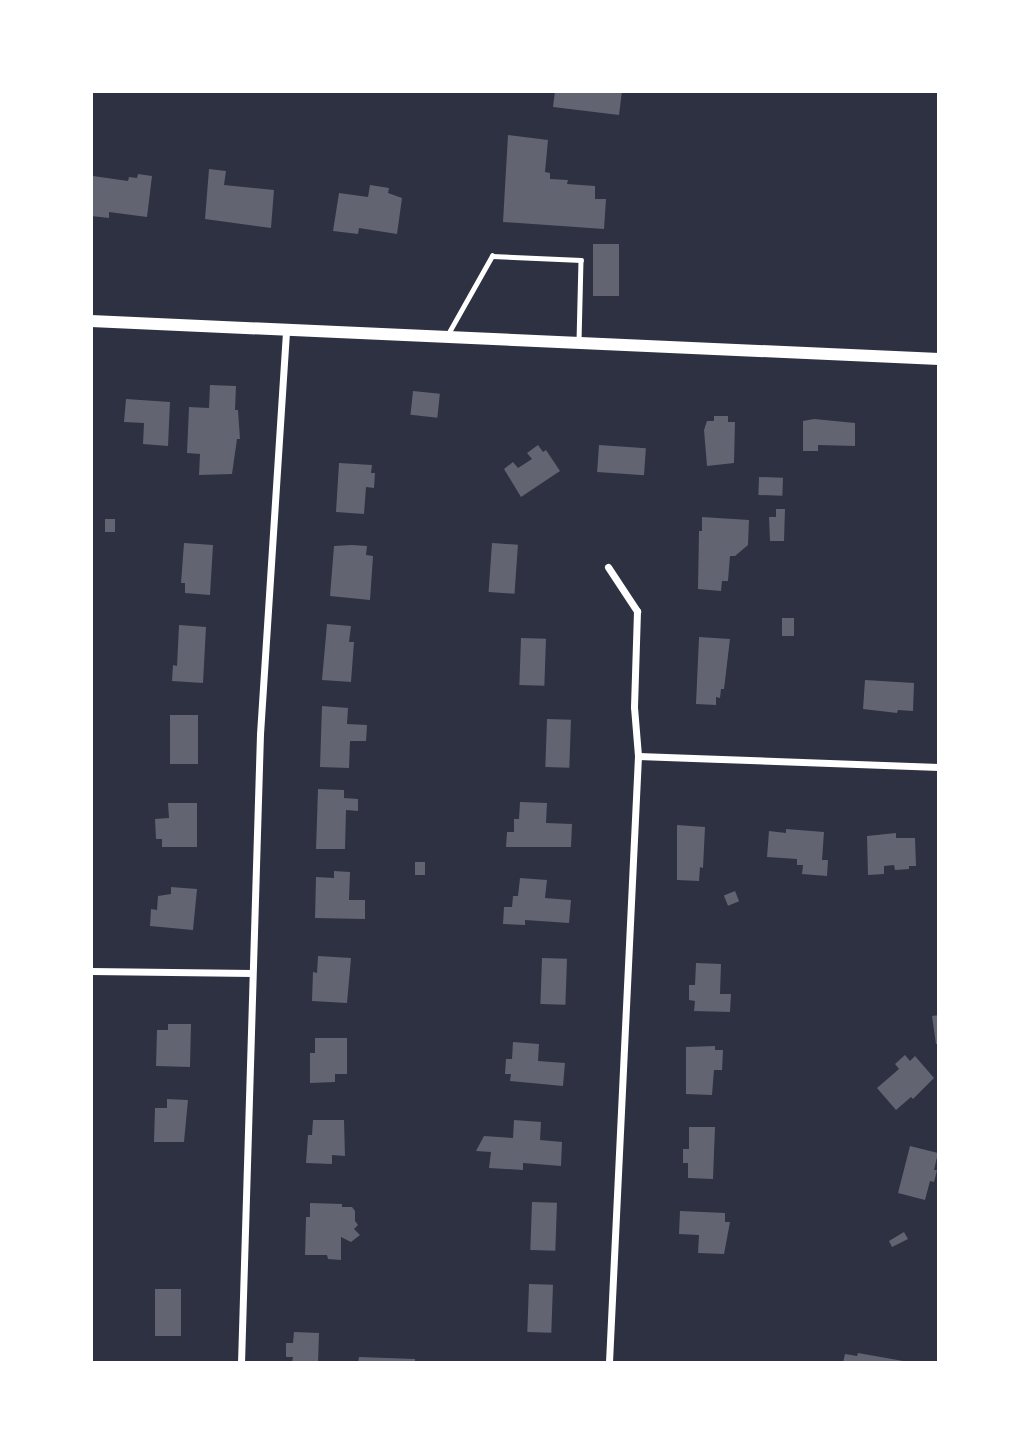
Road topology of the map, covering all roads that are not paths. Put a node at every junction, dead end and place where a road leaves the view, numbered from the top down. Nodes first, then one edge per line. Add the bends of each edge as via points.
1 (91, 321) edge
2 (286, 331) junction
3 (446, 338) junction
4 (579, 344) junction
5 (939, 359) edge
6 (608, 568) dead end
7 (638, 756) junction
8 (939, 767) edge
9 (91, 971) edge
10 (252, 973) junction
11 (241, 1363) edge
12 (609, 1363) edge

1 - 2 main road
2 - 3 main road
2 - 10 street via 260,734
3 - 4 main road
3 - 4 lane via 492,256 581,260
4 - 5 main road
6 - 7 street via 637,611 634,707
7 - 8 street
7 - 12 street
9 - 10 street
10 - 11 street

